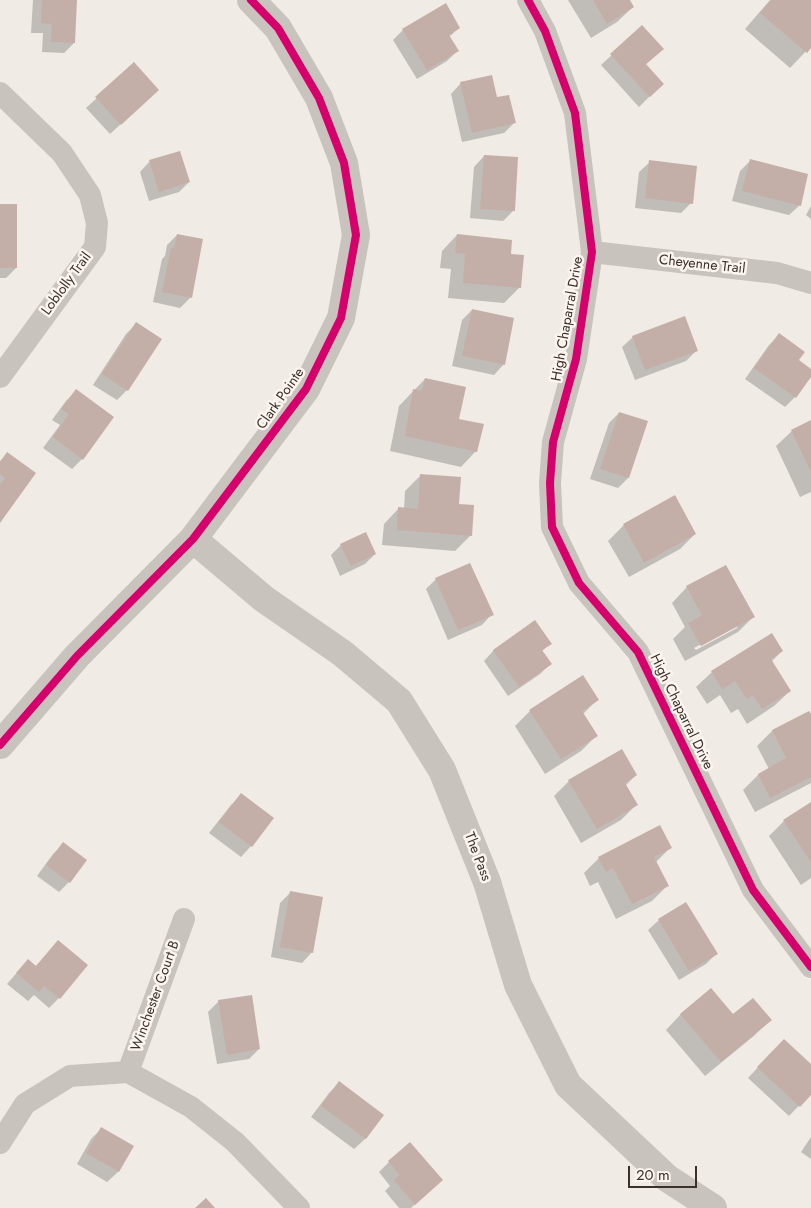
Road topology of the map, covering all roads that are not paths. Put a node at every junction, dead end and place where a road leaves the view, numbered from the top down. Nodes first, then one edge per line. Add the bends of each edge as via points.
1 (251, 0) edge
2 (528, 0) edge
3 (0, 93) edge
4 (592, 252) junction
5 (811, 283) edge
6 (0, 378) edge
7 (193, 539) junction
8 (0, 745) edge
9 (184, 919) dead end
10 (811, 967) edge
11 (128, 1072) junction
12 (0, 1143) edge
13 (299, 1208) edge
14 (713, 1208) edge

1 - 7 street, Clark Pointe via 278,28 319,98 344,163 356,235 341,318 306,389
2 - 4 street, High Chaparral Drive via 545,31 575,113
3 - 6 street, Loblolly Trail via 62,153 90,195 96,223 94,247
4 - 5 street, Cheyenne Trail via 777,273
4 - 10 street, High Chaparral Drive via 576,359 554,442 550,483 552,527 579,583 638,652 753,890
7 - 8 street, Clark Pointe via 77,656
7 - 14 street, The Pass via 264,599 342,653 398,701 442,770 487,882 518,986 568,1085 667,1178
9 - 11 street, Winchester Court B
11 - 12 street via 70,1076 25,1104
11 - 13 street via 191,1107 235,1142

